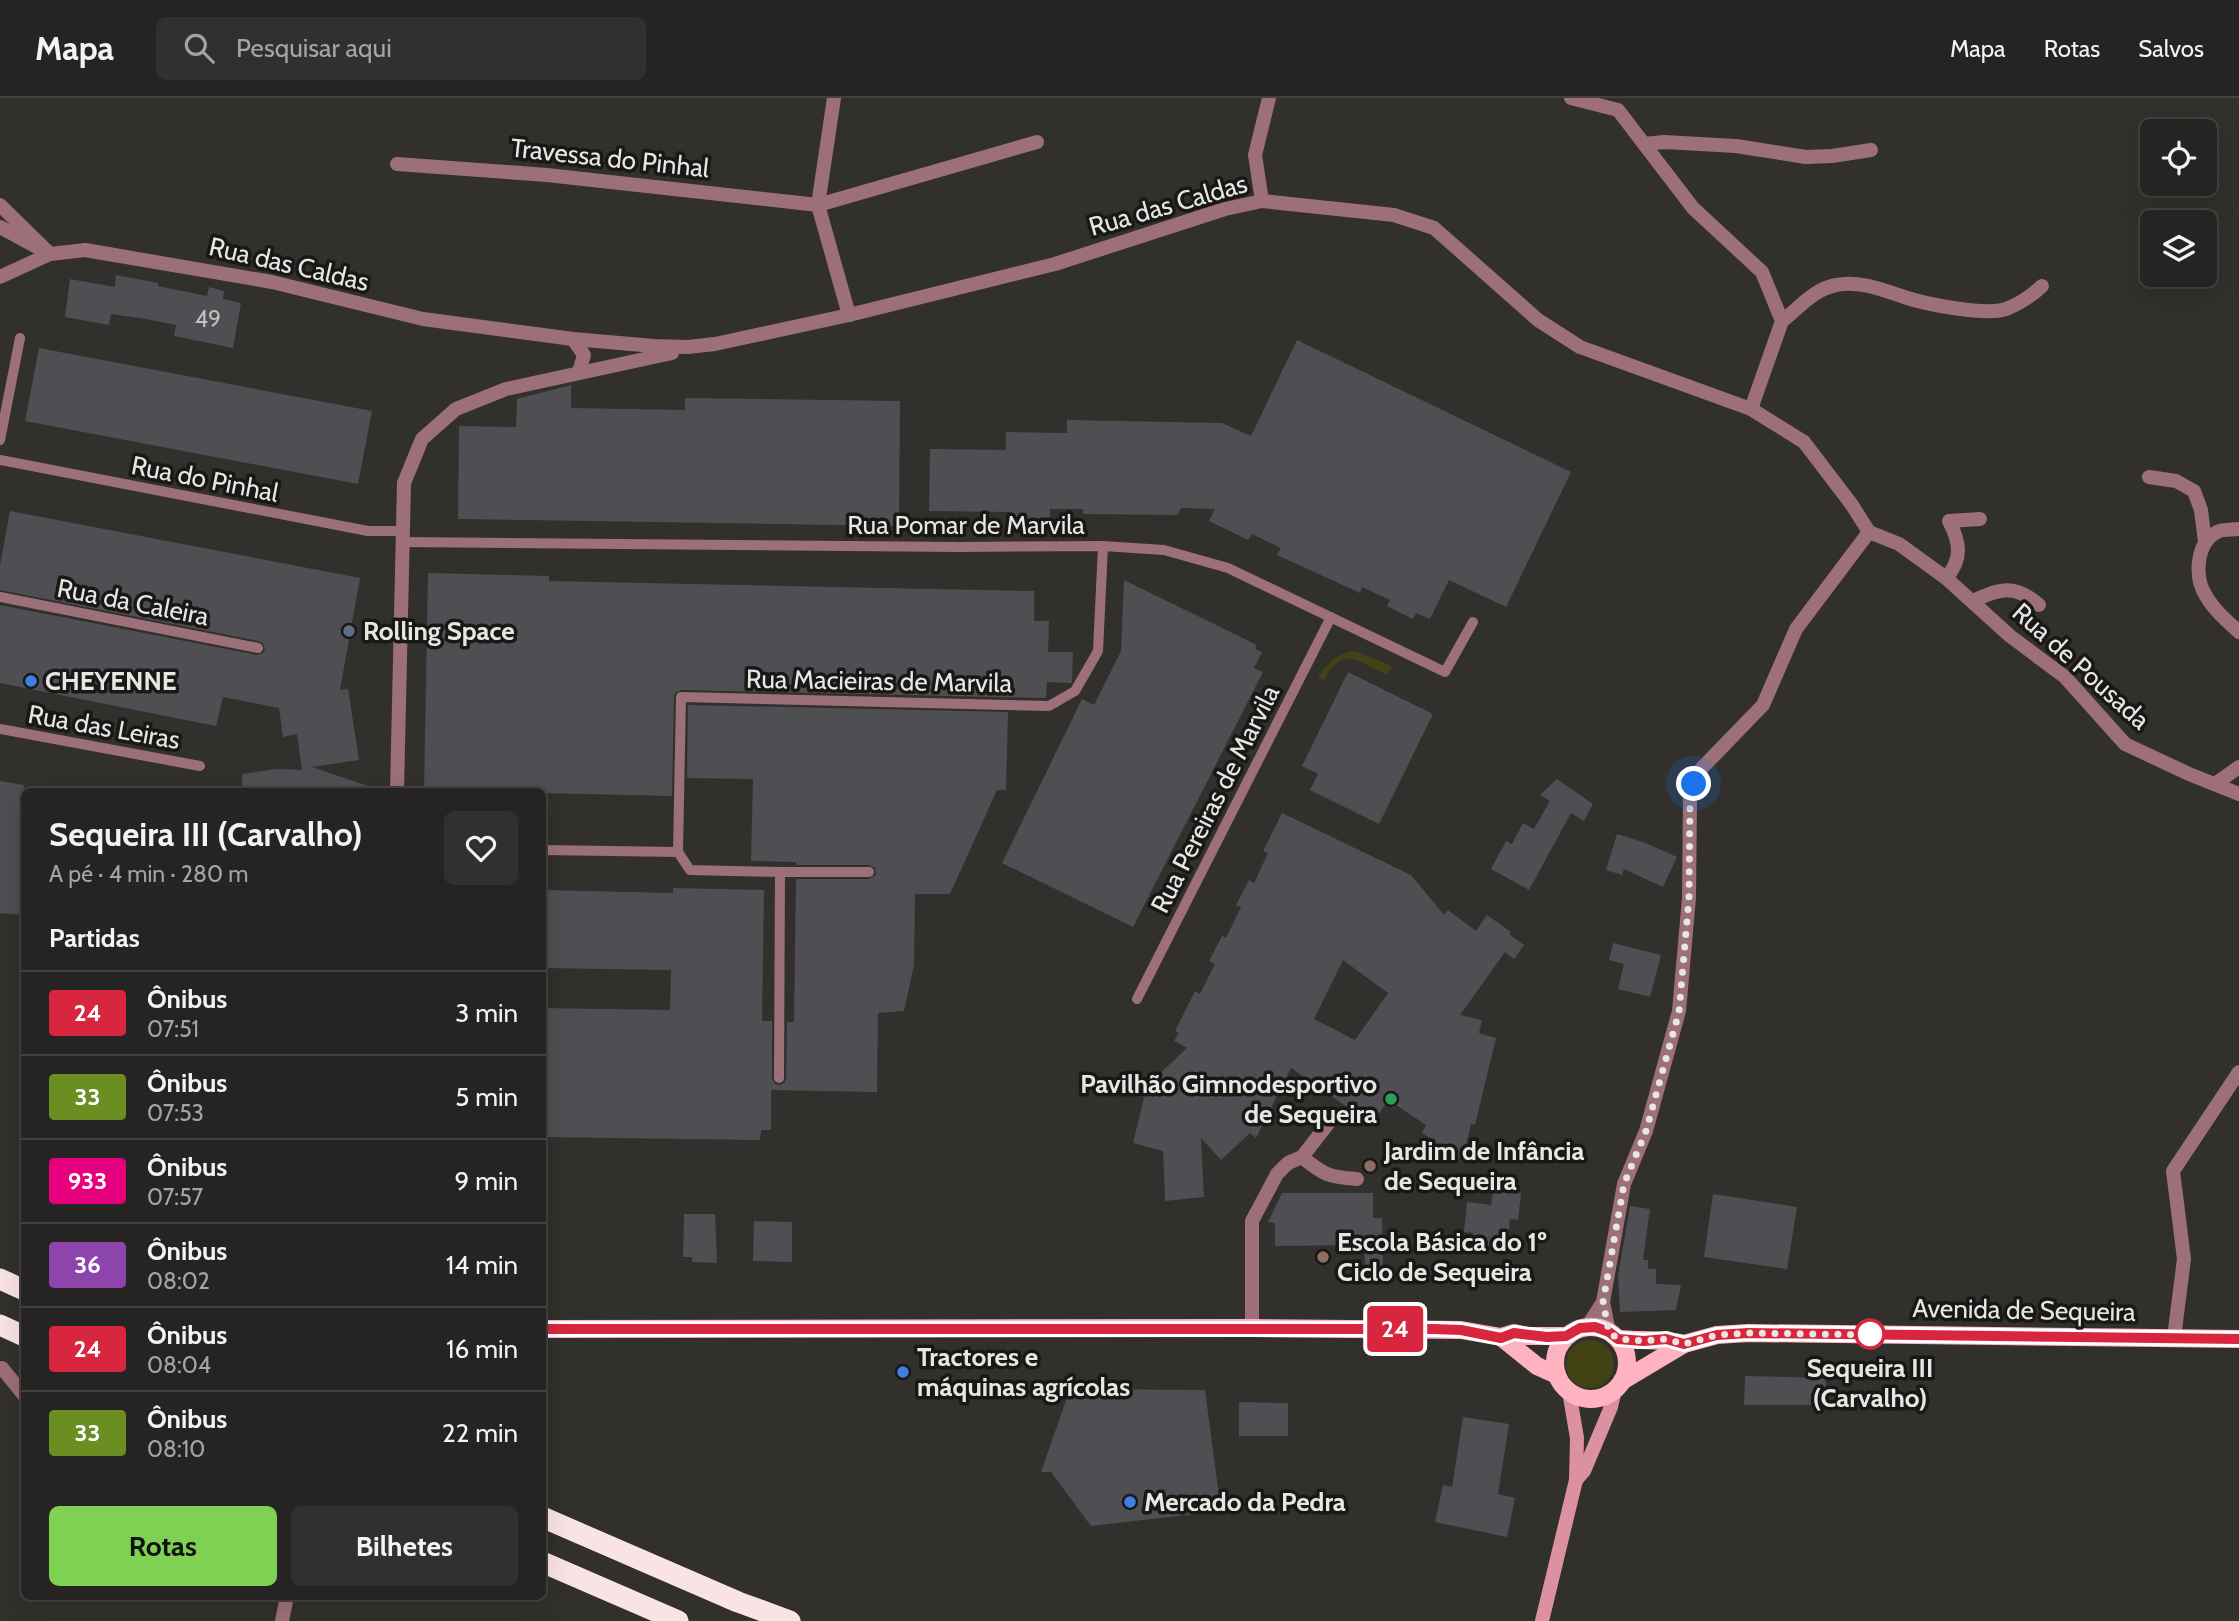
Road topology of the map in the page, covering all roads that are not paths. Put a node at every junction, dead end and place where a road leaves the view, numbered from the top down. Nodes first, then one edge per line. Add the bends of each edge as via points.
1 (834, 98) edge
2 (1269, 98) edge
3 (1571, 98) edge
4 (1617, 104) edge
5 (1038, 142) dead end
6 (1644, 144) junction
7 (1871, 149) dead end
8 (397, 164) dead end
9 (1262, 201) junction
10 (0, 205) edge
11 (818, 205) junction
12 (0, 227) edge
13 (50, 254) junction
14 (0, 276) edge
15 (2042, 286) dead end
16 (849, 315) junction
17 (1782, 321) junction
18 (20, 338) dead end
19 (573, 339) junction
20 (596, 341) junction
21 (715, 344) junction
22 (605, 366) junction
23 (579, 372) junction
24 (1751, 409) junction
25 (0, 440) edge
26 (0, 460) edge
27 (2149, 477) dead end
28 (1980, 519) dead end
29 (2239, 529) edge
30 (1869, 532) junction
31 (403, 536) junction
32 (2205, 542) junction
33 (1103, 546) junction
34 (1946, 579) junction
35 (0, 597) edge
36 (1973, 601) junction
37 (2039, 605) dead end
38 (1331, 617) junction
39 (1473, 622) dead end
40 (2239, 632) edge
41 (258, 648) dead end
42 (0, 729) edge
43 (200, 766) dead end
44 (2239, 767) edge
45 (2215, 784) junction
46 (397, 788) edge
47 (2239, 794) edge
48 (546, 850) edge
49 (678, 852) junction
50 (780, 872) junction
51 (869, 872) dead end
52 (1137, 999) dead end
53 (2239, 1072) edge
54 (779, 1078) dead end
55 (1334, 1116) dead end
56 (1302, 1157) junction
57 (1357, 1179) dead end
58 (0, 1279) edge
59 (21, 1289) edge
60 (1603, 1302) junction
61 (0, 1324) edge
62 (21, 1324) edge
63 (1587, 1327) junction
64 (1252, 1328) junction
65 (546, 1329) edge
66 (21, 1334) edge
67 (1614, 1335) junction
68 (1566, 1336) junction
69 (1501, 1338) junction
70 (2174, 1338) junction
71 (2239, 1339) edge
72 (1684, 1344) junction
73 (2, 1368) dead end
74 (1557, 1375) junction
75 (1619, 1385) junction
76 (21, 1391) edge
77 (1569, 1391) junction
78 (1577, 1480) junction
79 (546, 1519) edge
80 (546, 1564) edge
81 (286, 1600) edge
82 (282, 1621) edge
83 (678, 1621) edge
84 (790, 1621) edge
85 (1542, 1621) edge

1 - 11 street
2 - 9 street via 1255,155
3 - 4 street
4 - 6 street
5 - 11 street
6 - 7 street via 1736,146 1805,156
6 - 17 street via 1693,208 1762,272
8 - 11 street, Travessa do Pinhal via 547,175
9 - 16 street, Rua das Caldas via 1055,264
9 - 24 street, Rua das Caldas via 1394,215 1434,228 1538,320 1580,347
10 - 13 street
11 - 16 street
12 - 13 street
13 - 14 street
13 - 19 street, Rua das Caldas via 101,252 272,282 423,320
15 - 17 street via 2003,310 1983,310 1937,305 1861,284 1838,284 1825,288
16 - 21 street, Rua das Caldas
17 - 24 street
18 - 25 lane
19 - 20 street, Rua das Caldas
19 - 23 street via 584,355
20 - 21 street, Rua das Caldas via 654,346
20 - 22 street via 606,350
21 - 22 street, Rua das Caldas
22 - 23 street, Rua das Caldas
23 - 31 street, Rua das Caldas via 506,388 456,409 422,439 404,483
24 - 30 street, Rua das Caldas via 1804,442
26 - 31 lane, Rua do Pinhal
27 - 32 street via 2176,481 2194,491
28 - 34 street via 1949,521 1959,546 1956,564
29 - 32 street via 2219,531
30 - 34 street, Rua de Pousada via 1899,544
30 - 60 street via 1796,629 1763,705 1700,770 1694,784 1679,1012 1646,1131 1624,1184
31 - 33 lane, Rua Pomar de Marvila
31 - 46 street, Rua das Caldas
32 - 40 street via 2198,574 2204,594
33 - 38 lane, Rua Pomar de Marvila via 1164,550 1228,568
33 - 49 lane, Rua Macieiras de Marvila via 1098,651 1075,691 1049,706 681,697
34 - 36 street, Rua de Pousada
35 - 41 lane, Rua da Caleira
36 - 37 street via 2014,589
36 - 45 street, Rua de Pousada via 2065,677 2125,744
38 - 39 lane, Rua Pomar de Marvila via 1445,672
38 - 52 lane, Rua Pereiras de Marvila
42 - 43 lane, Rua das Leiras
44 - 45 street
45 - 47 street, Rua de Pousada
48 - 49 lane
49 - 50 lane via 690,870
50 - 51 lane
50 - 54 lane
53 - 70 street via 2173,1171 2184,1259
55 - 56 street
56 - 57 street via 1333,1178
56 - 64 street via 1277,1174 1252,1221
58 - 59 highway
60 - 63 street
60 - 67 street
61 - 62 main road
61 - 66 highway
63 - 67 main road
63 - 68 main road
64 - 65 main road
64 - 69 main road via 1461,1330
67 - 72 main road, Avenida de Sequeira
67 - 75 main road via 1627,1359
68 - 69 main road via 1514,1333
68 - 74 main road via 1555,1357
69 - 74 main road via 1537,1366
70 - 71 main road, Avenida de Sequeira
70 - 72 main road, Avenida de Sequeira via 1748,1333
72 - 75 main road, Avenida de Sequeira
73 - 76 street
74 - 77 main road
75 - 77 main road via 1596,1399
75 - 78 street
77 - 78 street via 1577,1438
78 - 85 street
79 - 84 highway
80 - 83 highway
81 - 82 street

